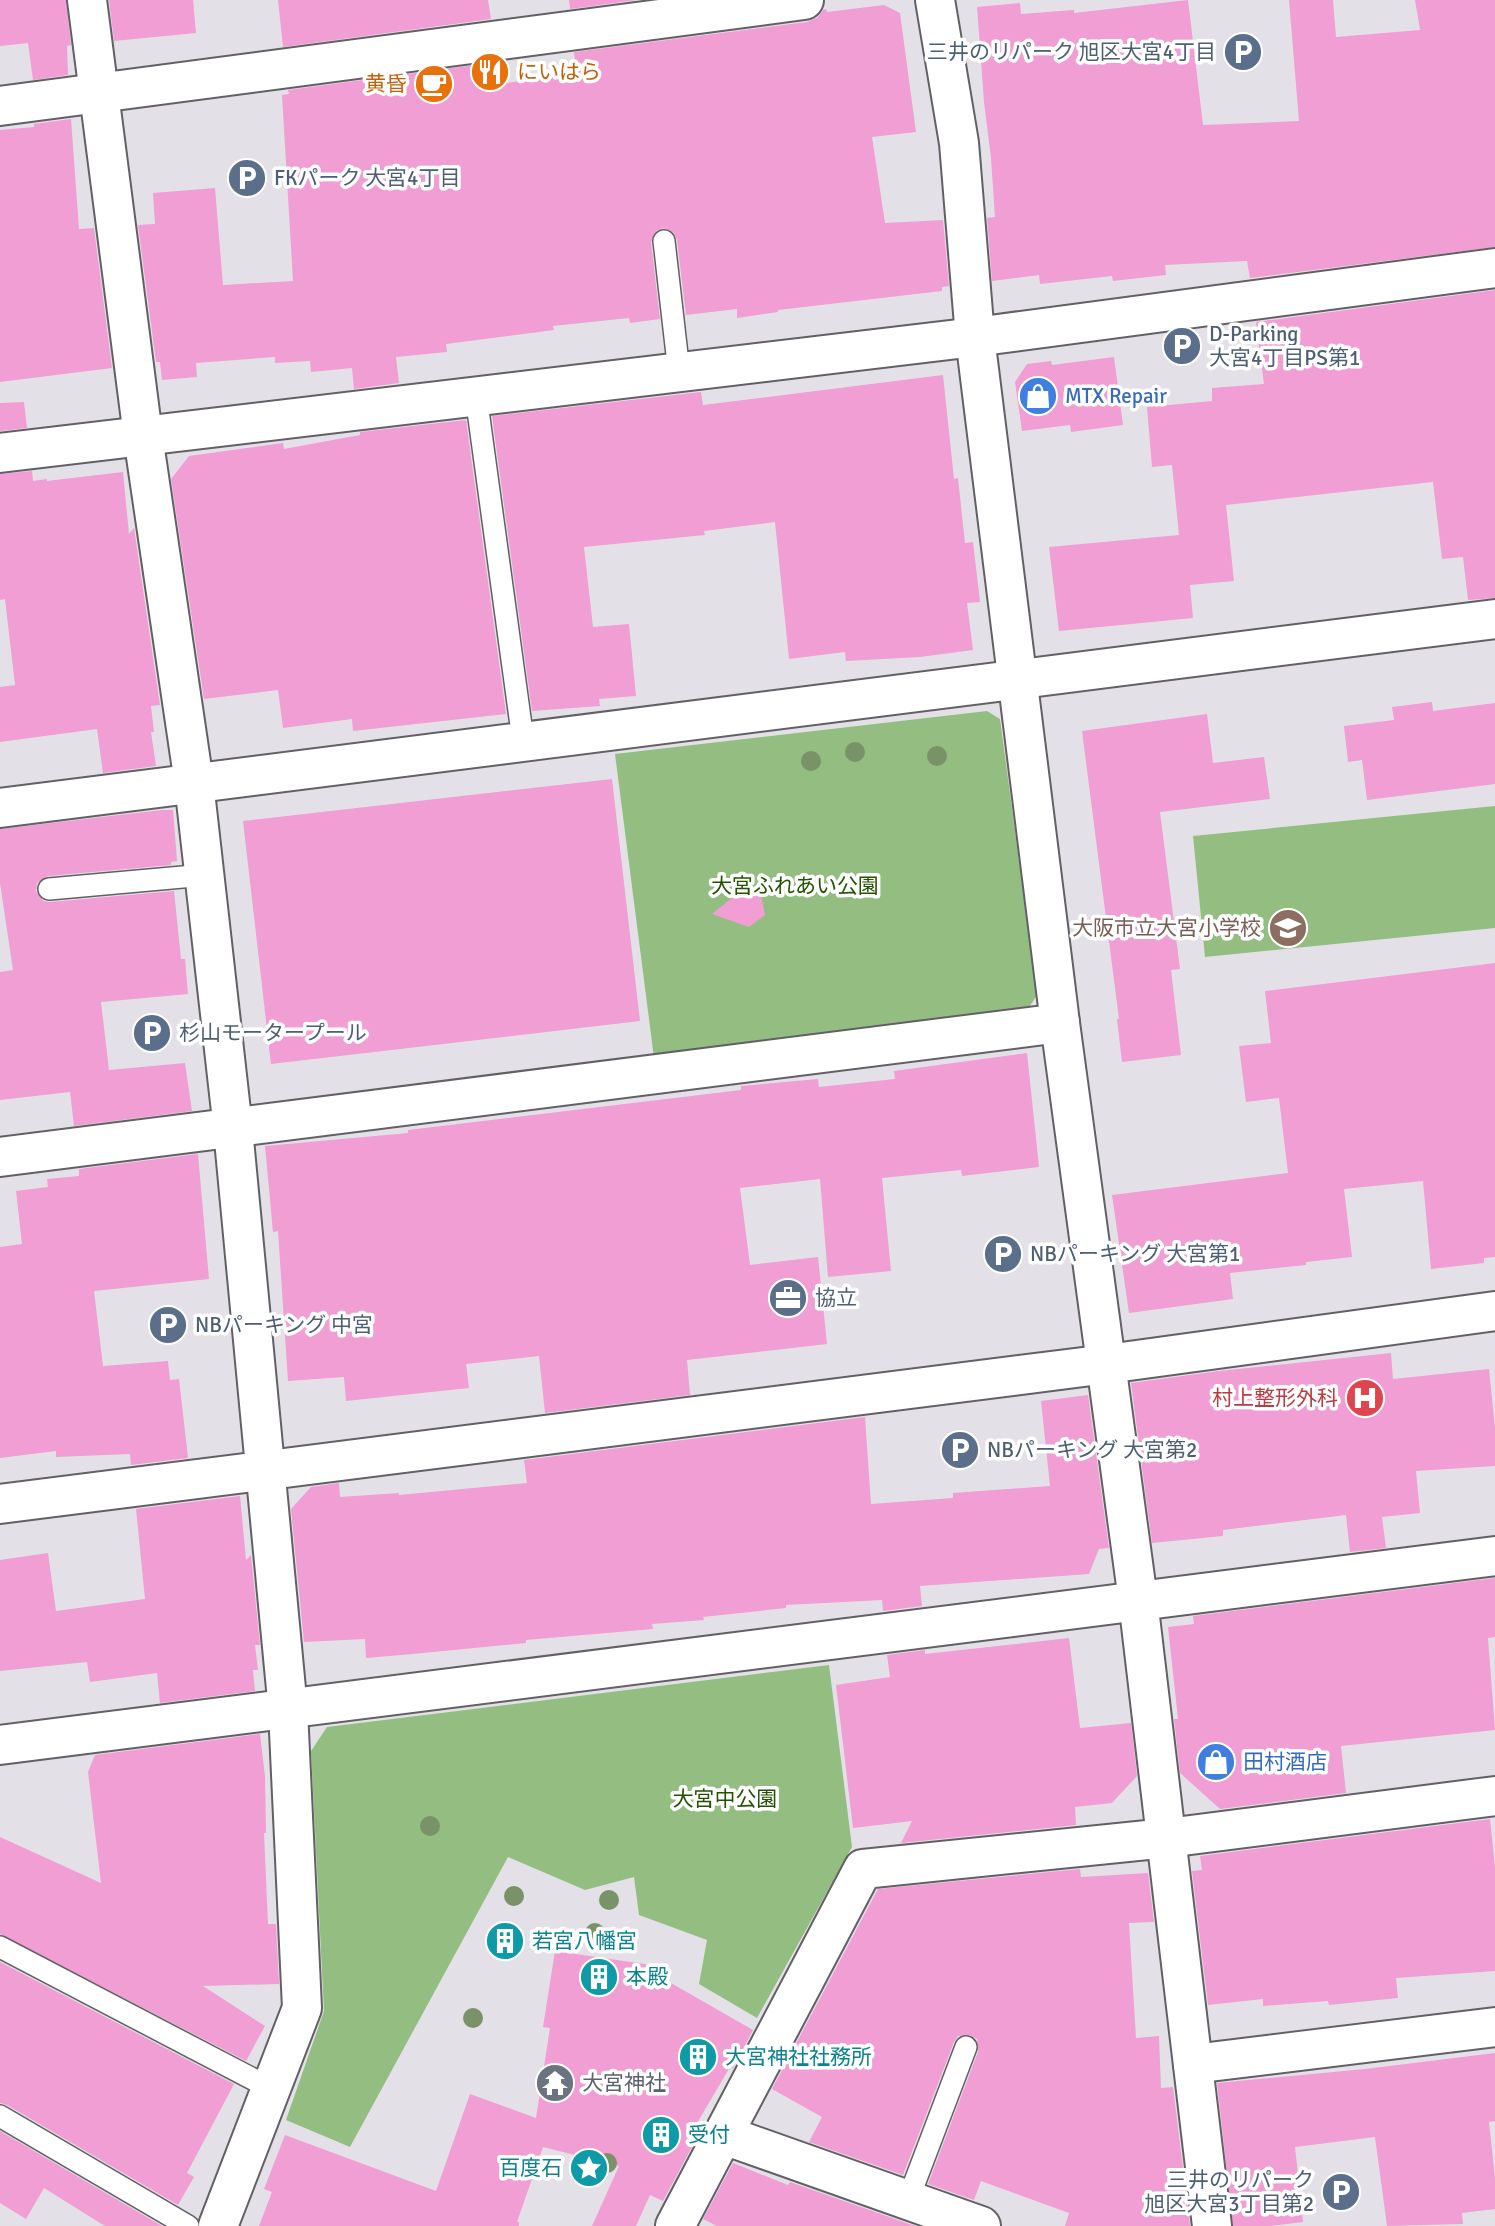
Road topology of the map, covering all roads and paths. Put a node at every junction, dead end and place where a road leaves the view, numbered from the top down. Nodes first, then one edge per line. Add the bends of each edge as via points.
1 (87, 0) edge
2 (804, 0) edge
3 (935, 0) edge
4 (98, 94) junction
5 (0, 106) edge
6 (664, 241) dead end
7 (1495, 268) edge
8 (975, 337) junction
9 (679, 372) junction
10 (476, 397) junction
11 (143, 436) junction
12 (0, 453) edge
13 (1495, 619) edge
14 (1018, 680) junction
15 (523, 740) junction
16 (194, 783) junction
17 (0, 808) edge
18 (205, 875) junction
19 (49, 889) dead end
20 (1060, 1023) junction
21 (233, 1129) junction
22 (0, 1157) edge
23 (1495, 1311) edge
24 (1107, 1364) junction
25 (266, 1471) junction
26 (0, 1504) edge
27 (1495, 1556) edge
28 (1139, 1600) junction
29 (288, 1710) junction
30 (0, 1745) edge
31 (1495, 1796) edge
32 (1167, 1838) junction
33 (0, 1947) edge
34 (1495, 2027) edge
35 (966, 2048) dead end
36 (1193, 2064) junction
37 (270, 2088) junction
38 (0, 2116) edge
39 (724, 2134) junction
40 (908, 2200) junction
41 (188, 2226) edge
42 (218, 2226) edge
43 (675, 2226) edge
44 (981, 2226) edge
45 (1212, 2226) edge

1 - 4 street
2 - 4 street
3 - 8 street via 959,143
4 - 5 street
4 - 11 street
6 - 9 lane
7 - 8 street
8 - 9 street
8 - 14 street
9 - 10 street
10 - 11 street
10 - 15 lane
11 - 12 street
11 - 16 street
13 - 14 street
14 - 15 street
14 - 20 street
15 - 16 street
16 - 17 street
16 - 18 street
18 - 19 lane
18 - 21 street
20 - 21 street
20 - 24 street
21 - 22 street
21 - 25 street
23 - 24 street
24 - 25 street
24 - 28 street
25 - 26 street
25 - 29 street
27 - 28 street
28 - 29 street
28 - 32 street
29 - 30 street
29 - 37 street via 302,2008
31 - 32 street
32 - 36 street
32 - 39 street via 863,1869
33 - 37 lane
34 - 36 street
35 - 40 lane
36 - 45 street
37 - 42 street
38 - 41 lane
39 - 40 street
39 - 43 street
40 - 44 street

